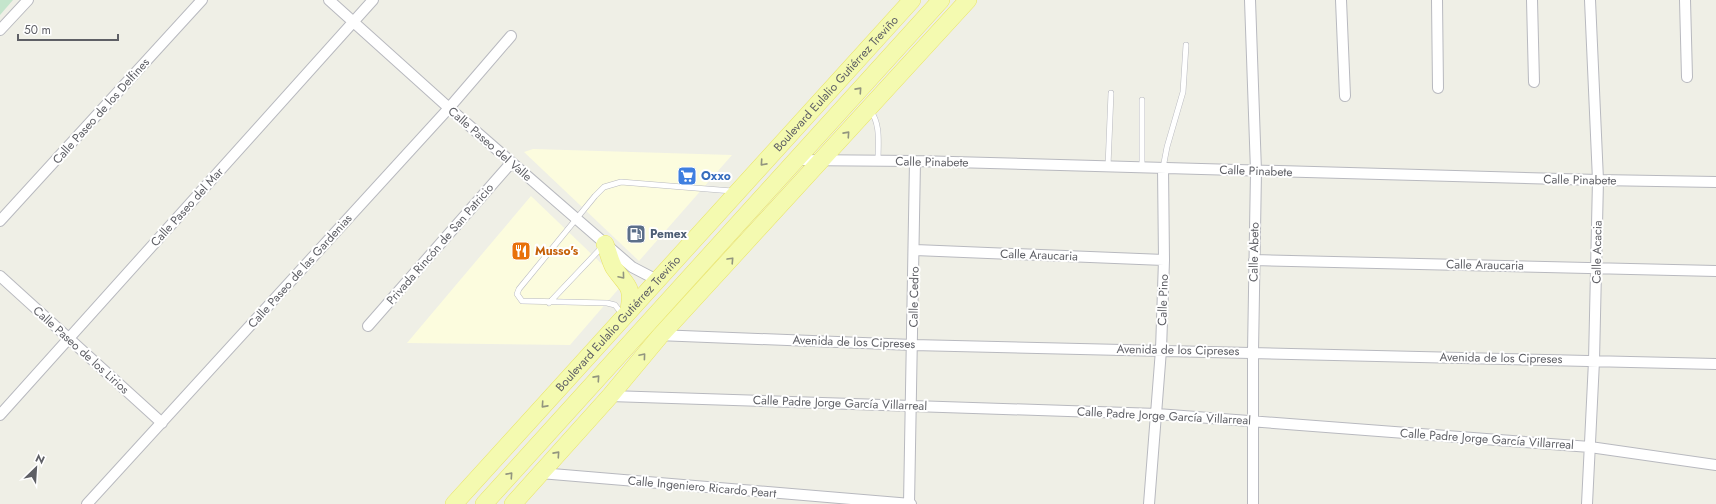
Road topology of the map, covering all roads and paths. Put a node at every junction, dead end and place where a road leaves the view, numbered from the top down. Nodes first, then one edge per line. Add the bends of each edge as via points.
1 (28, 0) edge
2 (202, 0) edge
3 (329, 0) edge
4 (373, 0) edge
5 (912, 0) edge
6 (941, 0) edge
7 (968, 0) edge
8 (1250, 0) edge
9 (1341, 0) edge
10 (1438, 0) edge
11 (1532, 0) edge
12 (1590, 0) edge
13 (1685, 0) edge
14 (353, 22) junction
15 (0, 30) edge
16 (511, 36) dead end
17 (1186, 45) dead end
18 (1687, 77) dead end
19 (1534, 82) dead end
20 (1438, 88) dead end
21 (1111, 93) dead end
22 (1345, 96) dead end
23 (1142, 100) dead end
24 (449, 108) junction
25 (870, 109) junction
26 (795, 160) junction
27 (823, 160) junction
28 (878, 161) junction
29 (915, 161) junction
30 (512, 163) junction
31 (1108, 166) junction
32 (1142, 167) junction
33 (1163, 168) junction
34 (1256, 171) junction
35 (1598, 180) junction
36 (1716, 182) edge
37 (737, 192) junction
38 (577, 220) junction
39 (0, 221) edge
40 (605, 244) junction
41 (914, 250) junction
42 (705, 259) junction
43 (1164, 260) junction
44 (1254, 260) junction
45 (1596, 268) junction
46 (1716, 271) edge
47 (0, 276) edge
48 (657, 280) junction
49 (549, 302) junction
50 (627, 313) junction
51 (368, 326) dead end
52 (640, 331) junction
53 (660, 336) junction
54 (69, 339) junction
55 (913, 344) junction
56 (1161, 350) junction
57 (1253, 352) junction
58 (1594, 360) junction
59 (1716, 364) edge
60 (610, 396) junction
61 (911, 406) junction
62 (1157, 414) junction
63 (0, 415) edge
64 (1253, 420) junction
65 (162, 423) junction
66 (1590, 447) junction
67 (1716, 465) edge
68 (540, 473) junction
69 (87, 504) edge
70 (454, 504) edge
71 (484, 504) edge
72 (513, 504) edge
73 (910, 504) edge
74 (1149, 504) edge
75 (1253, 504) edge
76 (1587, 504) edge

1 - 15 street
2 - 39 street, Calle Paseo de los Delfines
3 - 14 street, Calle Paseo del Valle
4 - 14 street, Calle Paseo del Mar
5 -> 37 main road, Boulevard Eulalio Gutiérrez Treviño
26 -> 6 main road, Boulevard Eulalio Gutiérrez Treviño
7 - 25 main road
8 - 34 street, Calle Abeto
9 - 22 street
10 - 20 street
11 - 19 street
12 - 35 street, Calle Acacia
13 - 18 street
14 - 24 street, Calle Paseo del Valle
14 - 54 street, Calle Paseo del Mar
16 - 24 street, Calle Paseo de las Gardenias
17 - 33 lane via 1183,92
21 - 31 lane
23 - 32 lane
24 - 30 street, Calle Paseo del Valle
24 - 65 street, Calle Paseo de las Gardenias
27 -> 25 main road
25 - 28 lane via 878,129
26 - 27 street, Calle Pinabete
26 - 42 main road, Boulevard Eulalio Gutiérrez Treviño
27 - 28 street, Calle Pinabete
53 -> 27 main road
28 - 29 street, Calle Pinabete
29 - 31 street, Calle Pinabete
29 - 41 street, Calle Cedro
30 - 38 street, Calle Paseo del Valle
30 - 51 street, Privada Rincón de San Patricio
31 - 32 street, Calle Pinabete
32 - 33 street, Calle Pinabete
33 - 34 street, Calle Pinabete
33 - 43 street, Calle Pino
34 - 35 street, Calle Pinabete
34 - 44 street, Calle Abeto
35 - 36 street, Calle Pinabete
35 - 45 street, Calle Acacia
37 - 38 lane via 621,182 604,186
37 - 48 main road, Boulevard Eulalio Gutiérrez Treviño
38 - 40 street, Calle Paseo del Valle
38 - 49 lane via 518,289 517,294 522,301
40 - 48 street, Calle Paseo del Valle via 632,268
40 - 49 lane
40 -> 50 main road via 614,267 627,282 630,292
41 - 43 street, Calle Araucaria
41 - 55 street, Calle Cedro
42 - 48 main road via 675,278
42 - 52 main road, Boulevard Eulalio Gutiérrez Treviño
43 - 56 street, Calle Pino
44 - 45 street, Calle Araucaria
44 - 57 street, Calle Abeto
45 - 46 street, Calle Araucaria
45 - 58 street, Calle Acacia
47 - 54 street, Calle Paseo de los Lirios
48 - 50 main road, Boulevard Eulalio Gutiérrez Treviño
49 - 50 lane via 607,303
50 -> 70 main road, Boulevard Eulalio Gutiérrez Treviño
52 - 53 street, Avenida de los Cipreses
71 -> 52 main road, Boulevard Eulalio Gutiérrez Treviño
53 - 55 street, Avenida de los Cipreses
60 -> 53 main road
54 - 63 street, Calle Paseo del Mar
54 - 65 street, Calle Paseo de los Lirios
55 - 56 street, Avenida de los Cipreses
55 - 61 street, Calle Cedro
56 - 57 street, Avenida de los Cipreses
56 - 62 street, Calle Pino
57 - 58 street, Avenida de los Cipreses
57 - 64 street, Calle Abeto
58 - 59 street, Avenida de los Cipreses
58 - 66 street, Calle Acacia
60 - 61 street, Calle Padre Jorge García Villarreal
68 -> 60 main road
61 - 62 street, Calle Padre Jorge García Villarreal
61 - 73 street, Calle Cedro
62 - 64 street, Calle Padre Jorge García Villarreal
62 - 74 street, Calle Pino
64 - 66 street, Calle Padre Jorge García Villarreal
64 - 75 street, Calle Abeto
65 - 69 street, Calle Paseo de las Gardenias
66 - 67 street, Calle Padre Jorge García Villarreal
66 - 76 street, Calle Acacia
68 - 72 main road
68 - 73 street, Calle Ingeniero Ricardo Peart

